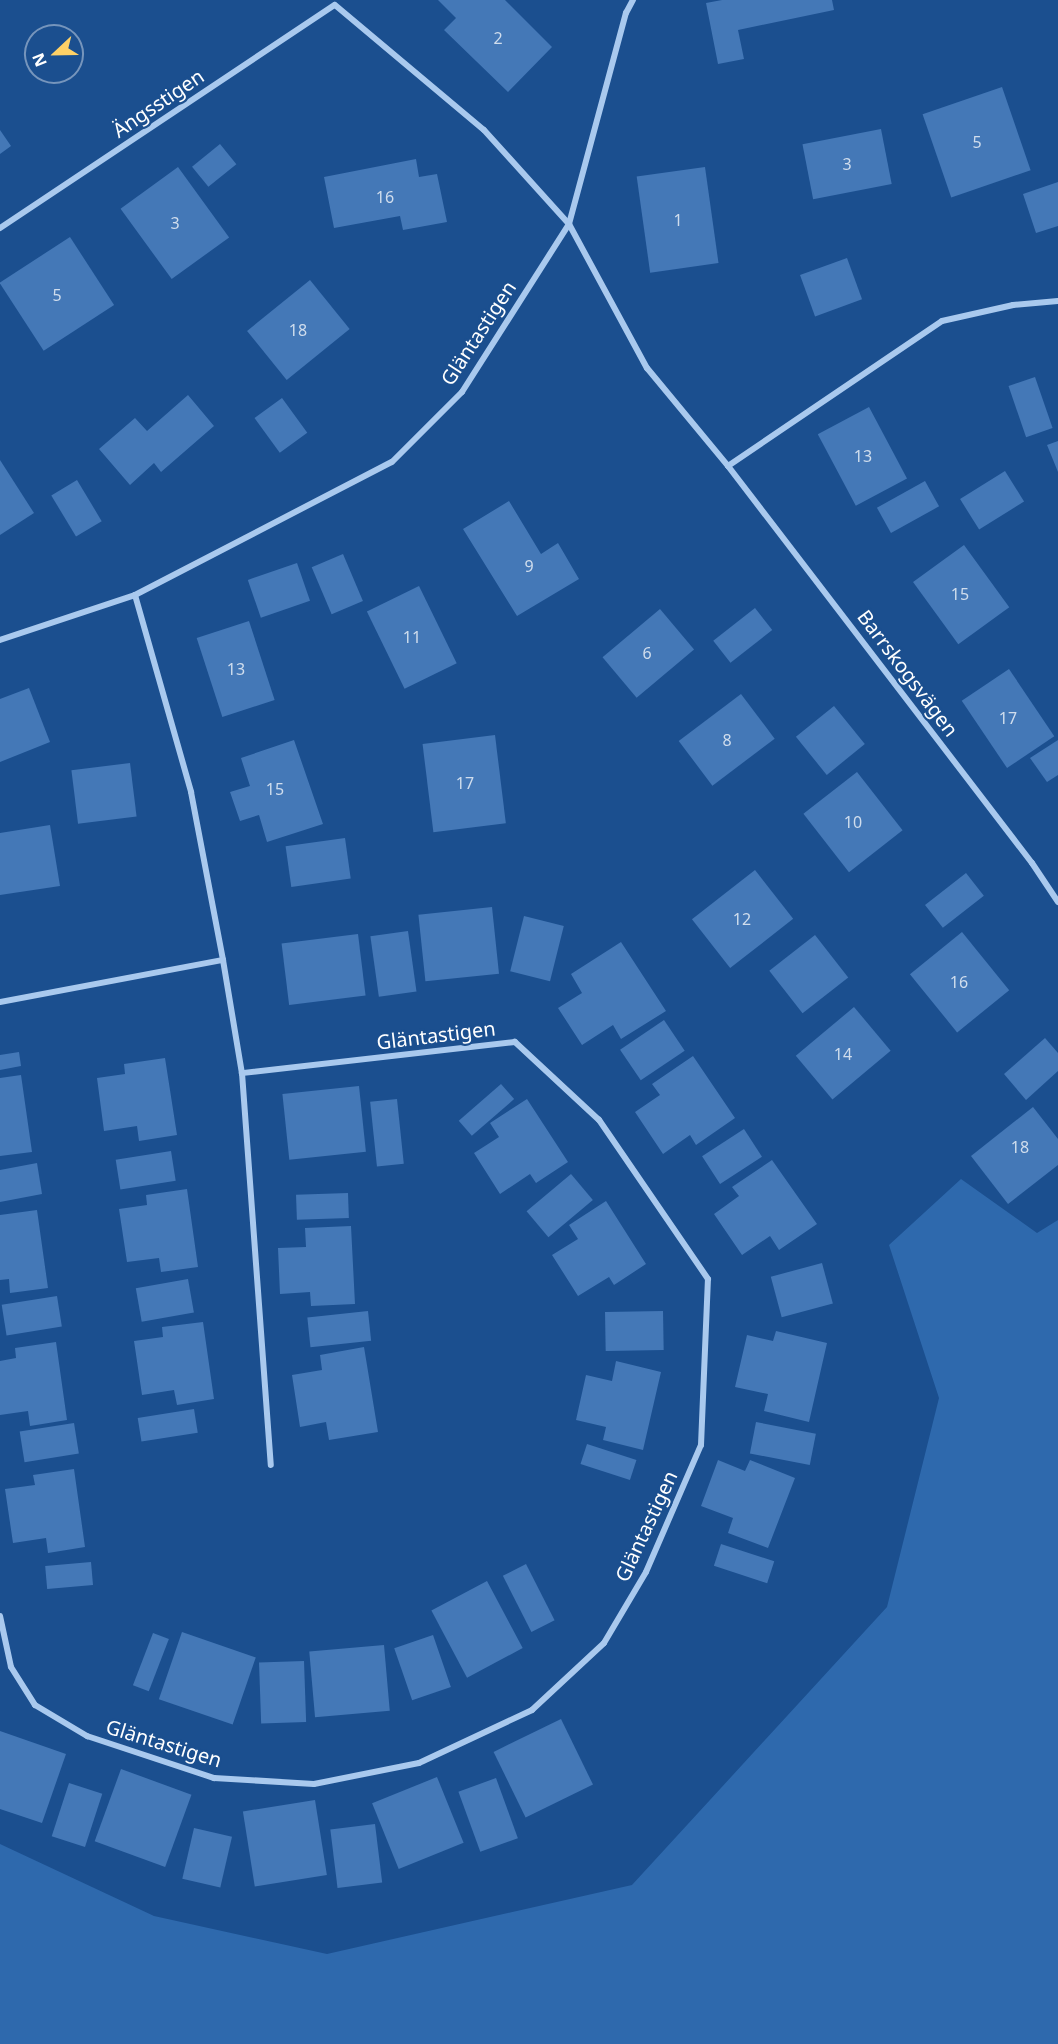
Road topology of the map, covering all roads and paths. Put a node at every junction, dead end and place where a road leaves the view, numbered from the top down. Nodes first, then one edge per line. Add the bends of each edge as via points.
1 (341, 0) edge
2 (633, 0) edge
3 (335, 5) junction
4 (569, 224) junction
5 (0, 228) edge
6 (1058, 301) edge
7 (728, 466) junction
8 (135, 595) junction
9 (0, 640) edge
10 (1058, 902) edge
11 (223, 960) junction
12 (0, 1002) edge
13 (242, 1073) junction
14 (271, 1465) dead end
15 (0, 1616) edge

1 - 3 street, Ängsstigen
2 - 4 street, Gläntastigen via 626,13
3 - 4 street via 484,130
3 - 5 street, Ängsstigen
4 - 7 street, Barrskogsvägen via 647,368
4 - 8 street, Gläntastigen via 462,392 392,462
6 - 7 street via 1013,305 942,321
7 - 10 street, Barrskogsvägen
8 - 9 street, Gläntastigen
8 - 11 street via 191,792
11 - 12 street
11 - 13 street
13 - 14 street
13 - 15 street, Gläntastigen via 515,1042 599,1120 708,1279 701,1446 646,1572 604,1643 532,1710 419,1763 314,1784 214,1778 87,1736 35,1705 11,1666

